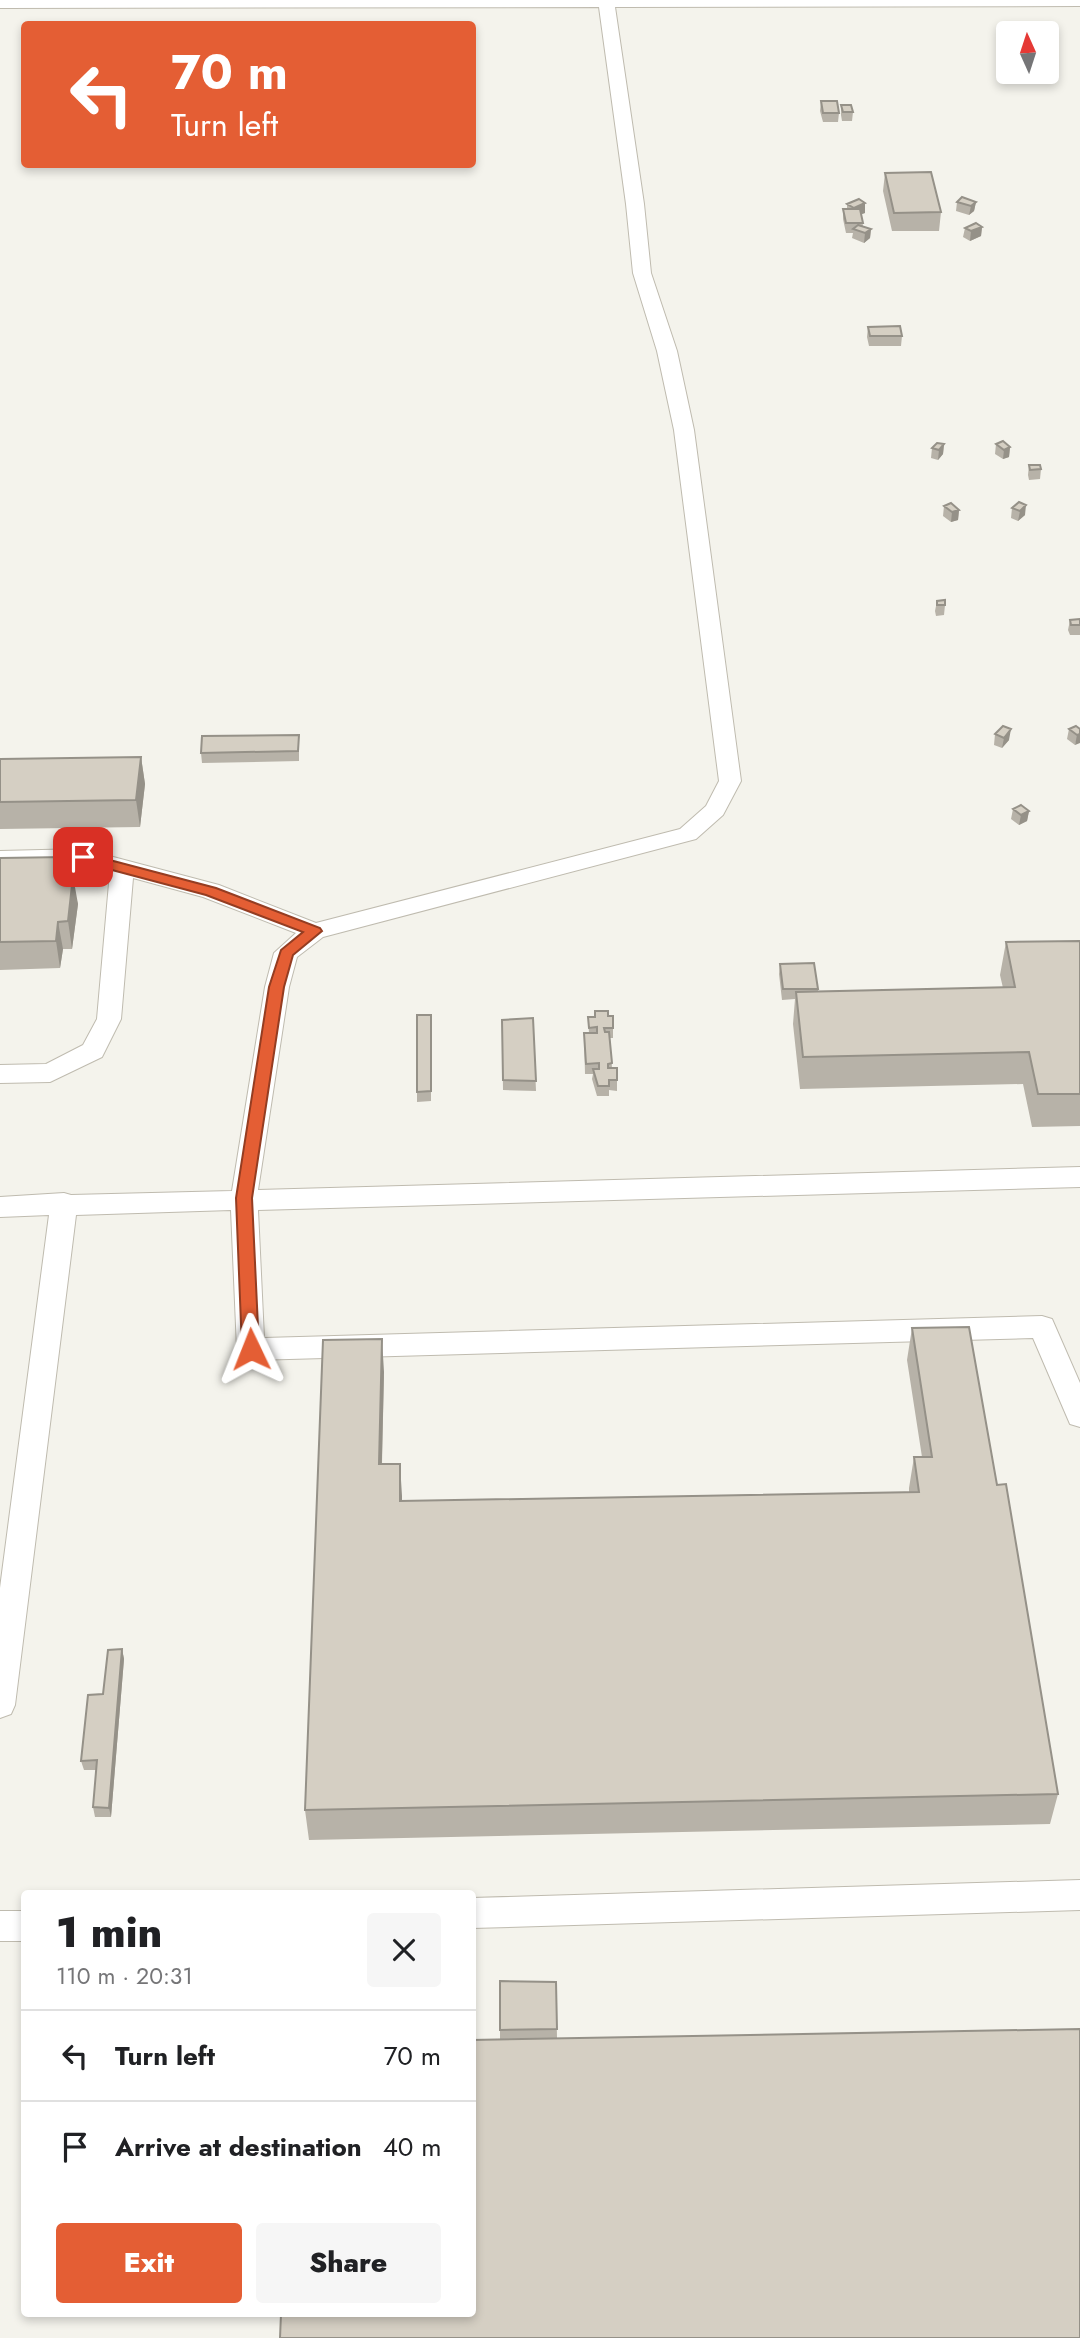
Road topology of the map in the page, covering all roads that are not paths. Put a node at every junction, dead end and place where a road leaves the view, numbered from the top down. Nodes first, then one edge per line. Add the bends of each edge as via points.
1 (1080, 1) edge
2 (606, 2) junction
3 (0, 4) edge
4 (0, 859) edge
5 (122, 867) junction
6 (315, 931) junction
7 (0, 1074) edge
8 (1080, 1177) edge
9 (244, 1198) junction
10 (64, 1203) junction
11 (0, 1207) edge
12 (1080, 1416) edge
13 (0, 1705) edge
14 (1080, 1895) edge
15 (476, 1913) edge
16 (0, 1926) edge
17 (21, 1926) edge

1 - 2 lane
2 - 3 lane
2 - 6 lane via 642,273 667,351 684,430 730,781 715,810 688,834
4 - 5 lane via 83,857
5 - 6 lane via 211,891
5 - 7 lane via 109,1019 93,1051 50,1073
6 - 9 lane via 286,953 276,987
8 - 9 lane
9 - 10 lane
9 - 12 lane via 251,1349 1042,1326
10 - 11 lane
10 - 13 lane
14 - 15 lane
16 - 17 lane

